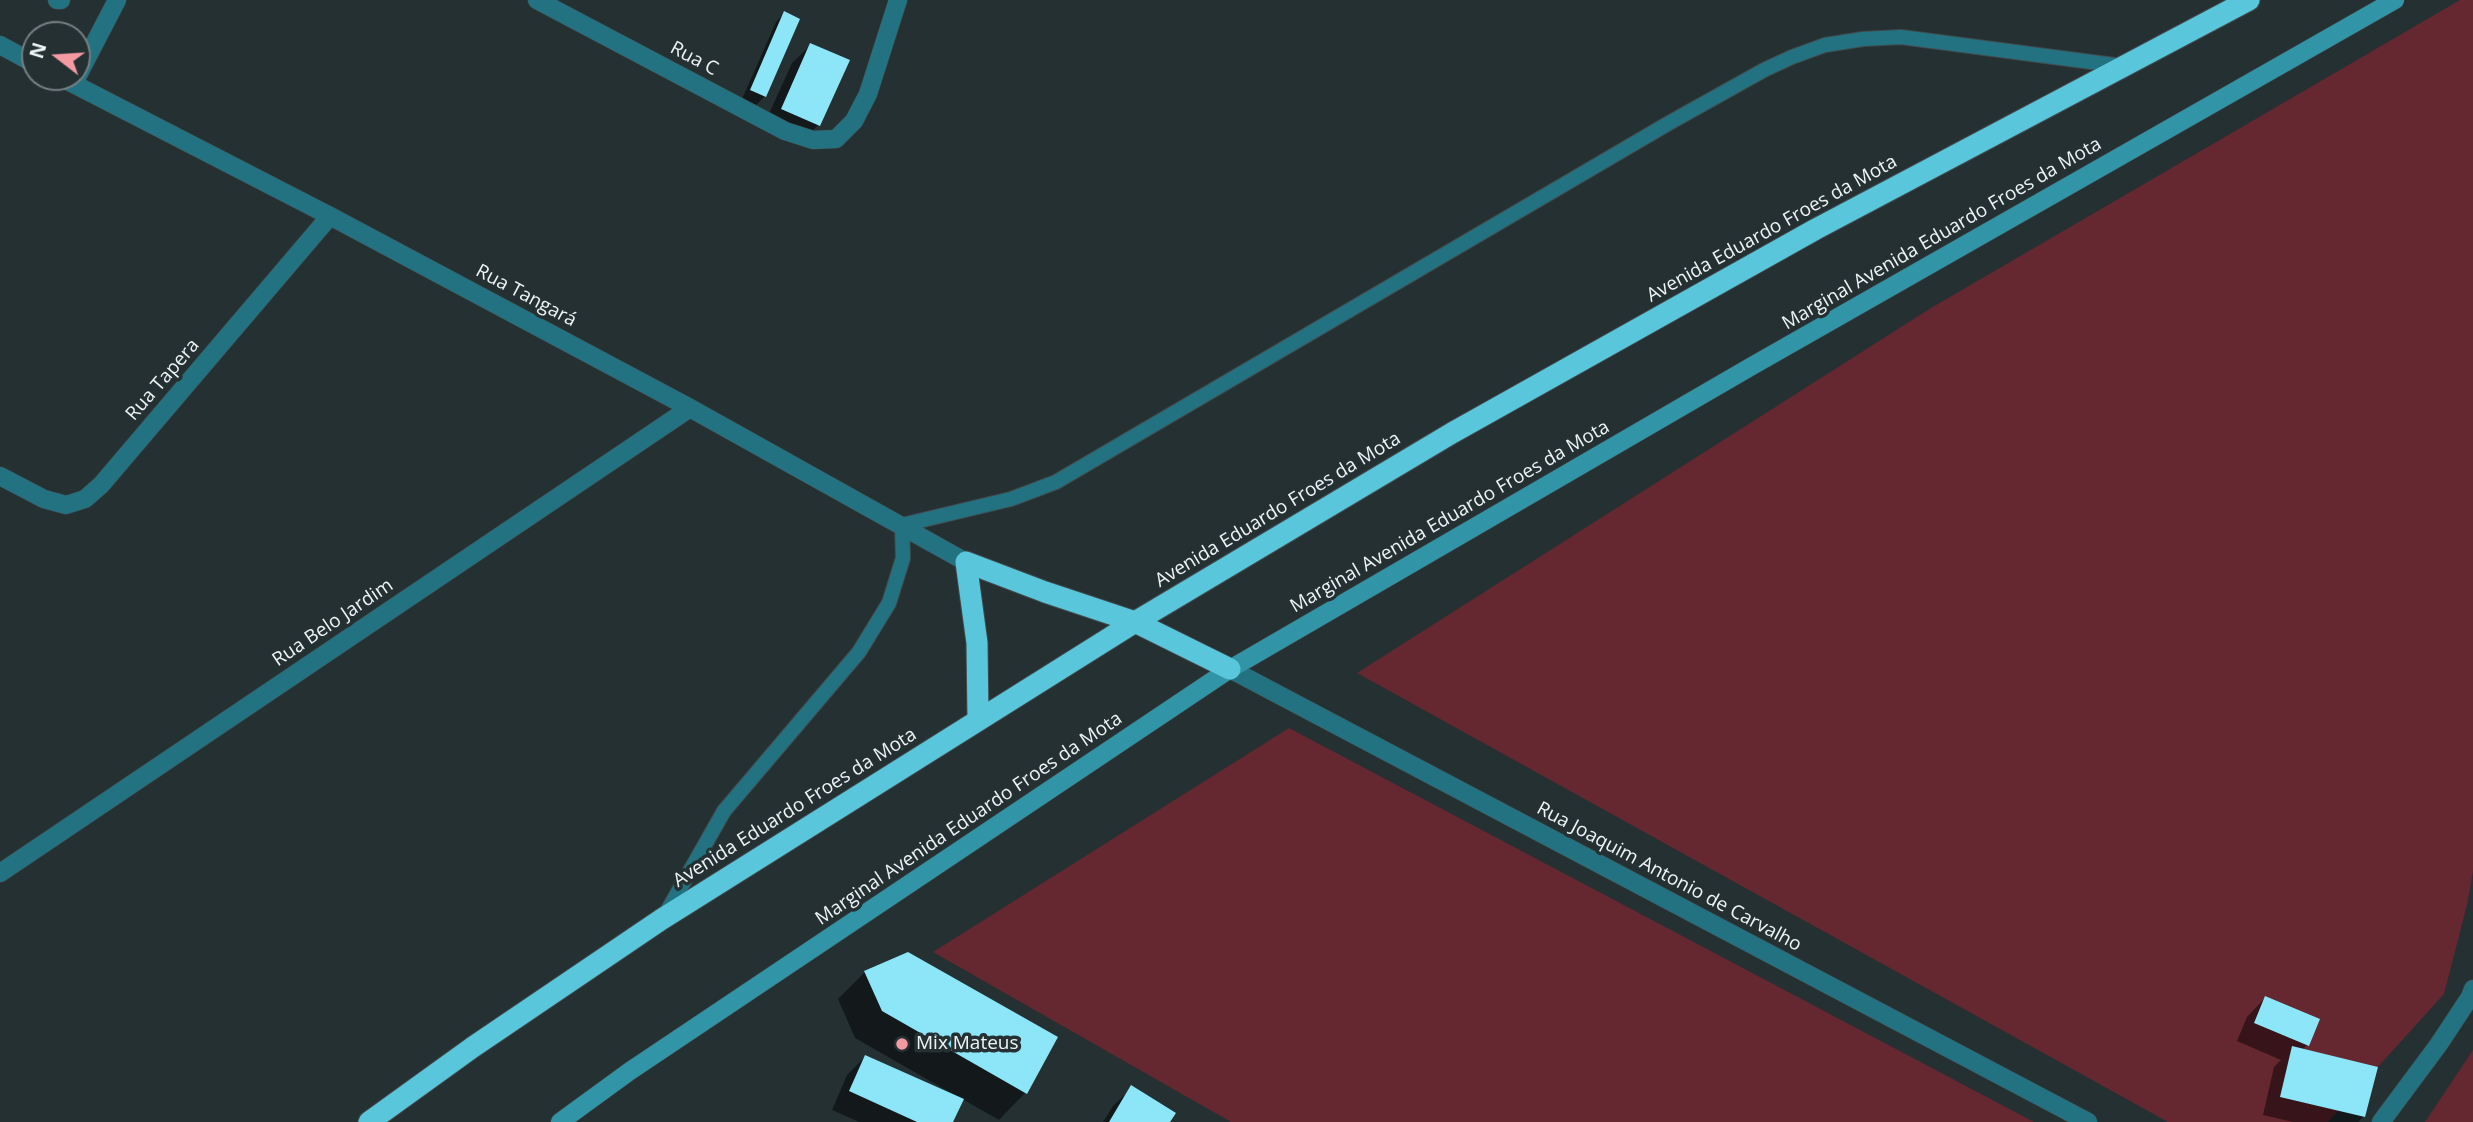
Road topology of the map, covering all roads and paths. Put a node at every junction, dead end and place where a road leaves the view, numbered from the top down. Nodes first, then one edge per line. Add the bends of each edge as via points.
1 (117, 0) edge
2 (537, 0) edge
3 (898, 0) edge
4 (2249, 0) edge
5 (2395, 0) edge
6 (0, 45) edge
7 (91, 46) edge
8 (21, 56) edge
9 (2123, 66) junction
10 (91, 89) edge
11 (330, 216) junction
12 (690, 408) junction
13 (0, 476) edge
14 (902, 525) junction
15 (966, 562) junction
16 (1135, 622) junction
17 (1230, 669) junction
18 (978, 719) junction
19 (0, 873) edge
20 (662, 919) junction
21 (2472, 995) edge
22 (369, 1122) edge
23 (559, 1122) edge
24 (2088, 1122) edge
25 (2381, 1122) edge

1 - 7 street
2 - 3 street, Rua C via 785,131 813,140 836,139 854,121 868,94
4 - 9 highway, Avenida Eduardo Froes da Mota
5 - 17 street, Marginal Avenida Eduardo Froes da Mota
6 - 8 street
9 - 14 lane via 1901,37 1863,38 1792,57 1669,123 1056,482 1011,499
9 - 16 highway, Avenida Eduardo Froes da Mota via 1816,229 1452,432
10 - 11 street, Rua Tangará
11 - 12 street, Rua Tangará
11 - 13 street, Rua Tapera via 85,499 66,505
12 - 14 street, Rua Tangará
12 - 19 street, Rua Belo Jardim
14 - 15 street, Rua Tangará
14 - 20 lane via 903,558 883,613 859,652 724,811
15 - 16 highway
15 - 18 highway via 977,643
16 - 17 highway
16 - 18 highway, Avenida Eduardo Froes da Mota
17 - 23 street, Marginal Avenida Eduardo Froes da Mota
17 - 24 street, Rua Joaquim Antonio de Carvalho
18 - 20 highway, Avenida Eduardo Froes da Mota
20 - 22 highway, Avenida Eduardo Froes da Mota
21 - 25 street

